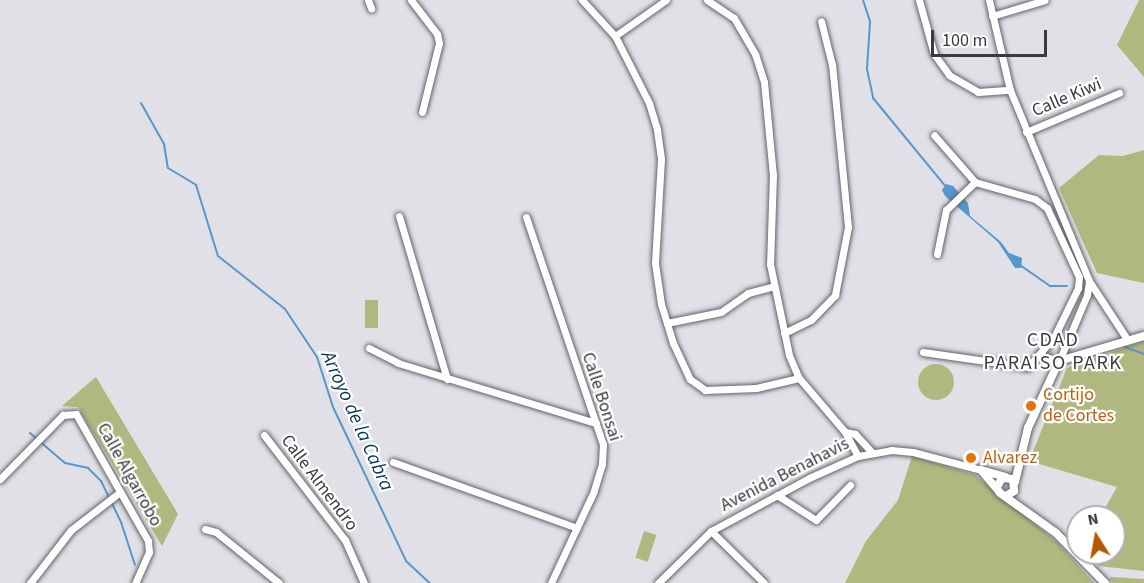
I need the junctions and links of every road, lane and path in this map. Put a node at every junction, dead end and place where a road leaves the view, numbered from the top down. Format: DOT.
graph roads {
  1 [pos="368,0"];
  2 [pos="411,0"];
  3 [pos="582,0"];
  4 [pos="666,0"];
  5 [pos="707,0"];
  6 [pos="919,0"];
  7 [pos="989,0"];
  8 [pos="1045,0"];
  9 [pos="371,8"];
  10 [pos="992,16"];
  11 [pos="821,21"];
  12 [pos="615,36"];
  13 [pos="1010,90"];
  14 [pos="1119,93"];
  15 [pos="422,112"];
  16 [pos="1026,132"];
  17 [pos="934,135"];
  18 [pos="975,182"];
  19 [pos="399,216"];
  20 [pos="526,217"];
  21 [pos="937,254"];
  22 [pos="1089,280"];
  23 [pos="774,286"];
  24 [pos="667,323"];
  25 [pos="784,333"];
  26 [pos="1144,336"];
  27 [pos="1127,339"];
  28 [pos="369,348"];
  29 [pos="923,352"];
  30 [pos="1043,356"];
  31 [pos="1059,360"];
  32 [pos="799,378"];
  33 [pos="447,379"];
  34 [pos="596,423"];
  35 [pos="845,432"];
  36 [pos="264,435"];
  37 [pos="872,452"];
  38 [pos="858,456"];
  39 [pos="1018,460"];
  40 [pos="393,462"];
  41 [pos="981,470"];
  42 [pos="1005,477"];
  43 [pos="0,479"];
  44 [pos="850,484"];
  45 [pos="1015,485"];
  46 [pos="997,487"];
  47 [pos="118,493"];
  48 [pos="777,495"];
  49 [pos="1006,496"];
  50 [pos="1024,508"];
  51 [pos="577,528"];
  52 [pos="205,529"];
  53 [pos="711,531"];
  54 [pos="30,583"];
  55 [pos="135,583"];
  56 [pos="279,583"];
  57 [pos="364,583"];
  58 [pos="551,583"];
  59 [pos="658,583"];
  60 [pos="764,583"];
  61 [pos="1105,583"];
  1 -- 9 [label="street"];
  2 -- 15 [label="street"];
  3 -- 12 [label="street"];
  4 -- 12 [label="street"];
  5 -- 23 [label="street"];
  6 -- 13 [label="street"];
  7 -- 10 [label="street"];
  8 -- 10 [label="street"];
  10 -- 13 [label="street"];
  11 -- 25 [label="street"];
  12 -- 24 [label="street"];
  13 -- 16 [label="street"];
  14 -- 16 [label="street, Calle Kiwi"];
  16 -- 22 [label="street"];
  17 -- 18 [label="street"];
  18 -- 21 [label="street"];
  18 -- 30 [label="street"];
  19 -- 33 [label="street"];
  20 -- 34 [label="street, Calle Bonsai"];
  22 -- 27 [label="street"];
  22 -- 31 [label="street"];
  23 -- 24 [label="street"];
  23 -- 25 [label="street"];
  24 -- 32 [label="street"];
  25 -- 32 [label="street"];
  26 -- 27 [label="street"];
  27 -- 31 [label="street"];
  28 -- 33 [label="street"];
  29 -- 30 [label="street"];
  30 -- 31 [label="street"];
  31 -- 39 [label="street"];
  32 -- 35 [label="street"];
  33 -- 34 [label="street"];
  34 -- 51 [label="street, Calle Bonsai"];
  35 -- 37 [label="street"];
  35 -- 38 [label="street"];
  36 -- 57 [label="street, Calle Almendro"];
  37 -- 38 [label="street, Avenida Benahavis"];
  37 -- 41 [label="street, Avenida Benahavis"];
  38 -- 48 [label="street, Avenida Benahavis"];
  39 -- 42 [label="street"];
  39 -- 45 [label="street"];
  40 -- 51 [label="street"];
  41 -- 42 [label="street, Avenida Benahavis"];
  41 -- 46 [label="street"];
  42 -- 45 [label="street, Avenida Benahavis"];
  42 -- 46 [label="street"];
  43 -- 47 [label="street, Calle Algarrobo"];
  44 -- 48 [label="street"];
  45 -- 49 [label="street"];
  45 -- 50 [label="street"];
  46 -- 49 [label="street"];
  47 -- 54 [label="street"];
  47 -- 55 [label="street, Calle Algarrobo"];
  48 -- 53 [label="street, Avenida Benahavis"];
  49 -- 50 [label="street"];
  50 -- 61 [label="street"];
  51 -- 58 [label="street, Calle Bonsai"];
  52 -- 56 [label="street"];
  53 -- 59 [label="street, Avenida Benahavis"];
  53 -- 60 [label="street"];
}
